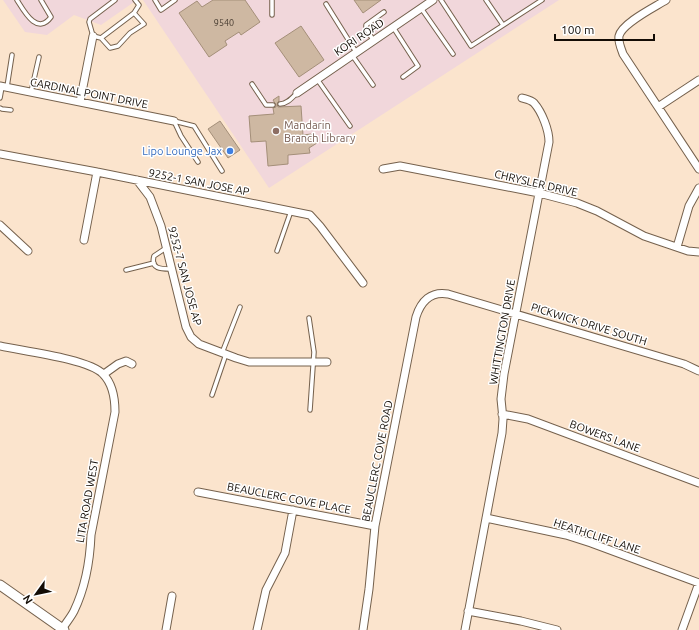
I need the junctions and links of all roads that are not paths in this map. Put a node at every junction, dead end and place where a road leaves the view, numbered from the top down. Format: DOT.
graph roads {
  1 [pos="17,0"];
  2 [pos="41,0"];
  3 [pos="116,0"];
  4 [pos="135,0"];
  5 [pos="154,0"];
  6 [pos="175,0"];
  7 [pos="272,0"];
  8 [pos="433,0"];
  9 [pos="441,0"];
  10 [pos="486,0"];
  11 [pos="542,0"];
  12 [pos="666,0"];
  13 [pos="326,4"];
  14 [pos="421,8"];
  15 [pos="384,12"];
  16 [pos="134,13"];
  17 [pos="272,15"];
  18 [pos="503,25"];
  19 [pos="393,27"];
  20 [pos="93,36"];
  21 [pos="101,38"];
  22 [pos="374,40"];
  23 [pos="354,54"];
  24 [pos="453,54"];
  25 [pos="12,55"];
  26 [pos="39,57"];
  27 [pos="403,76"];
  28 [pos="317,79"];
  29 [pos="699,80"];
  30 [pos="252,84"];
  31 [pos="373,85"];
  32 [pos="3,86"];
  33 [pos="31,92"];
  34 [pos="297,93"];
  35 [pos="0,98"];
  36 [pos="522,98"];
  37 [pos="80,102"];
  38 [pos="280,104"];
  39 [pos="273,105"];
  40 [pos="658,107"];
  41 [pos="0,108"];
  42 [pos="11,110"];
  43 [pos="174,121"];
  44 [pos="350,126"];
  45 [pos="0,154"];
  46 [pos="198,162"];
  47 [pos="383,169"];
  48 [pos="699,169"];
  49 [pos="222,171"];
  50 [pos="97,172"];
  51 [pos="137,180"];
  52 [pos="699,188"];
  53 [pos="539,193"];
  54 [pos="291,211"];
  55 [pos="0,225"];
  56 [pos="84,240"];
  57 [pos="677,247"];
  58 [pos="166,248"];
  59 [pos="28,251"];
  60 [pos="277,251"];
  61 [pos="699,252"];
  62 [pos="154,263"];
  63 [pos="172,269"];
  64 [pos="126,270"];
  65 [pos="363,283"];
  66 [pos="426,299"];
  67 [pos="240,307"];
  68 [pos="516,313"];
  69 [pos="309,318"];
  70 [pos="0,346"];
  71 [pos="224,354"];
  72 [pos="314,362"];
  73 [pos="327,362"];
  74 [pos="132,364"];
  75 [pos="699,371"];
  76 [pos="104,374"];
  77 [pos="212,396"];
  78 [pos="310,410"];
  79 [pos="502,414"];
  80 [pos="699,483"];
  81 [pos="198,492"];
  82 [pos="293,510"];
  83 [pos="486,518"];
  84 [pos="375,526"];
  85 [pos="699,583"];
  86 [pos="0,588"];
  87 [pos="172,596"];
  88 [pos="468,611"];
  89 [pos="63,629"];
  90 [pos="166,630"];
  91 [pos="257,630"];
  92 [pos="363,630"];
  93 [pos="464,630"];
  94 [pos="557,630"];
  95 [pos="682,630"];
  1 -- 2 [label="lane"];
  3 -- 20 [label="lane"];
  4 -- 16 [label="lane"];
  5 -- 6 [label="lane"];
  7 -- 17 [label="lane"];
  8 -- 14 [label="street, KORI ROAD"];
  9 -- 18 [label="lane"];
  10 -- 18 [label="lane"];
  11 -- 18 [label="lane"];
  12 -- 40 [label="street"];
  13 -- 23 [label="lane"];
  14 -- 19 [label="street, KORI ROAD"];
  14 -- 24 [label="lane"];
  15 -- 22 [label="lane"];
  16 -- 21 [label="lane"];
  16 -- 21 [label="lane"];
  19 -- 22 [label="street, KORI ROAD"];
  19 -- 27 [label="lane"];
  20 -- 21 [label="lane"];
  20 -- 37 [label="street"];
  22 -- 23 [label="street, KORI ROAD"];
  23 -- 28 [label="street, KORI ROAD"];
  23 -- 31 [label="lane"];
  25 -- 32 [label="lane"];
  26 -- 33 [label="lane"];
  28 -- 34 [label="street, KORI ROAD"];
  28 -- 44 [label="lane"];
  29 -- 40 [label="street"];
  30 -- 39 [label="lane"];
  32 -- 33 [label="street, CARDINAL POINT DRIVE"];
  32 -- 35 [label="lane"];
  33 -- 37 [label="street, CARDINAL POINT DRIVE"];
  34 -- 38 [label="lane"];
  36 -- 53 [label="street, WHITTINGTON DRIVE"];
  37 -- 43 [label="street, CARDINAL POINT DRIVE"];
  40 -- 48 [label="street"];
  41 -- 42 [label="lane"];
  43 -- 46 [label="lane"];
  43 -- 49 [label="lane"];
  45 -- 50 [label="street, 9252-1 SAN JOSE AP"];
  47 -- 53 [label="street, CHRYSLER DRIVE"];
  50 -- 51 [label="street, 9252-1 SAN JOSE AP"];
  50 -- 56 [label="street"];
  51 -- 54 [label="street, 9252-1 SAN JOSE AP"];
  51 -- 58 [label="street, 9252-7 SAN JOSE AP"];
  52 -- 57 [label="street"];
  53 -- 57 [label="street, CHRYSLER DRIVE"];
  53 -- 68 [label="street, WHITTINGTON DRIVE"];
  54 -- 60 [label="lane"];
  54 -- 65 [label="street, 9252-1 SAN JOSE AP"];
  55 -- 59 [label="street"];
  57 -- 61 [label="street, CHRYSLER DRIVE"];
  58 -- 62 [label="lane"];
  58 -- 63 [label="street, 9252-7 SAN JOSE AP"];
  62 -- 63 [label="lane"];
  62 -- 64 [label="lane"];
  63 -- 71 [label="street, 9252-7 SAN JOSE AP"];
  66 -- 68 [label="street, PICKWICK DRIVE SOUTH"];
  66 -- 84 [label="street, BEAUCLERC COVE ROAD"];
  67 -- 71 [label="lane"];
  68 -- 75 [label="street, PICKWICK DRIVE SOUTH"];
  68 -- 79 [label="street, WHITTINGTON DRIVE"];
  69 -- 72 [label="lane"];
  70 -- 76 [label="street"];
  71 -- 72 [label="street, 9252-7 SAN JOSE AP"];
  71 -- 77 [label="lane"];
  72 -- 73 [label="street, 9252-7 SAN JOSE AP"];
  72 -- 78 [label="lane"];
  74 -- 76 [label="street"];
  76 -- 89 [label="street, LITA ROAD WEST"];
  79 -- 80 [label="street, BOWERS LANE"];
  79 -- 83 [label="street, WHITTINGTON DRIVE"];
  81 -- 82 [label="street, BEAUCLERC COVE PLACE"];
  82 -- 84 [label="street, BEAUCLERC COVE PLACE"];
  82 -- 91 [label="street"];
  83 -- 85 [label="street, HEATHCLIFF LANE"];
  83 -- 88 [label="street, WHITTINGTON DRIVE"];
  84 -- 92 [label="street, BEAUCLERC COVE ROAD"];
  85 -- 95 [label="street"];
  86 -- 89 [label="street"];
  87 -- 90 [label="street"];
  88 -- 93 [label="street, WHITTINGTON DRIVE"];
  88 -- 94 [label="street"];
}
